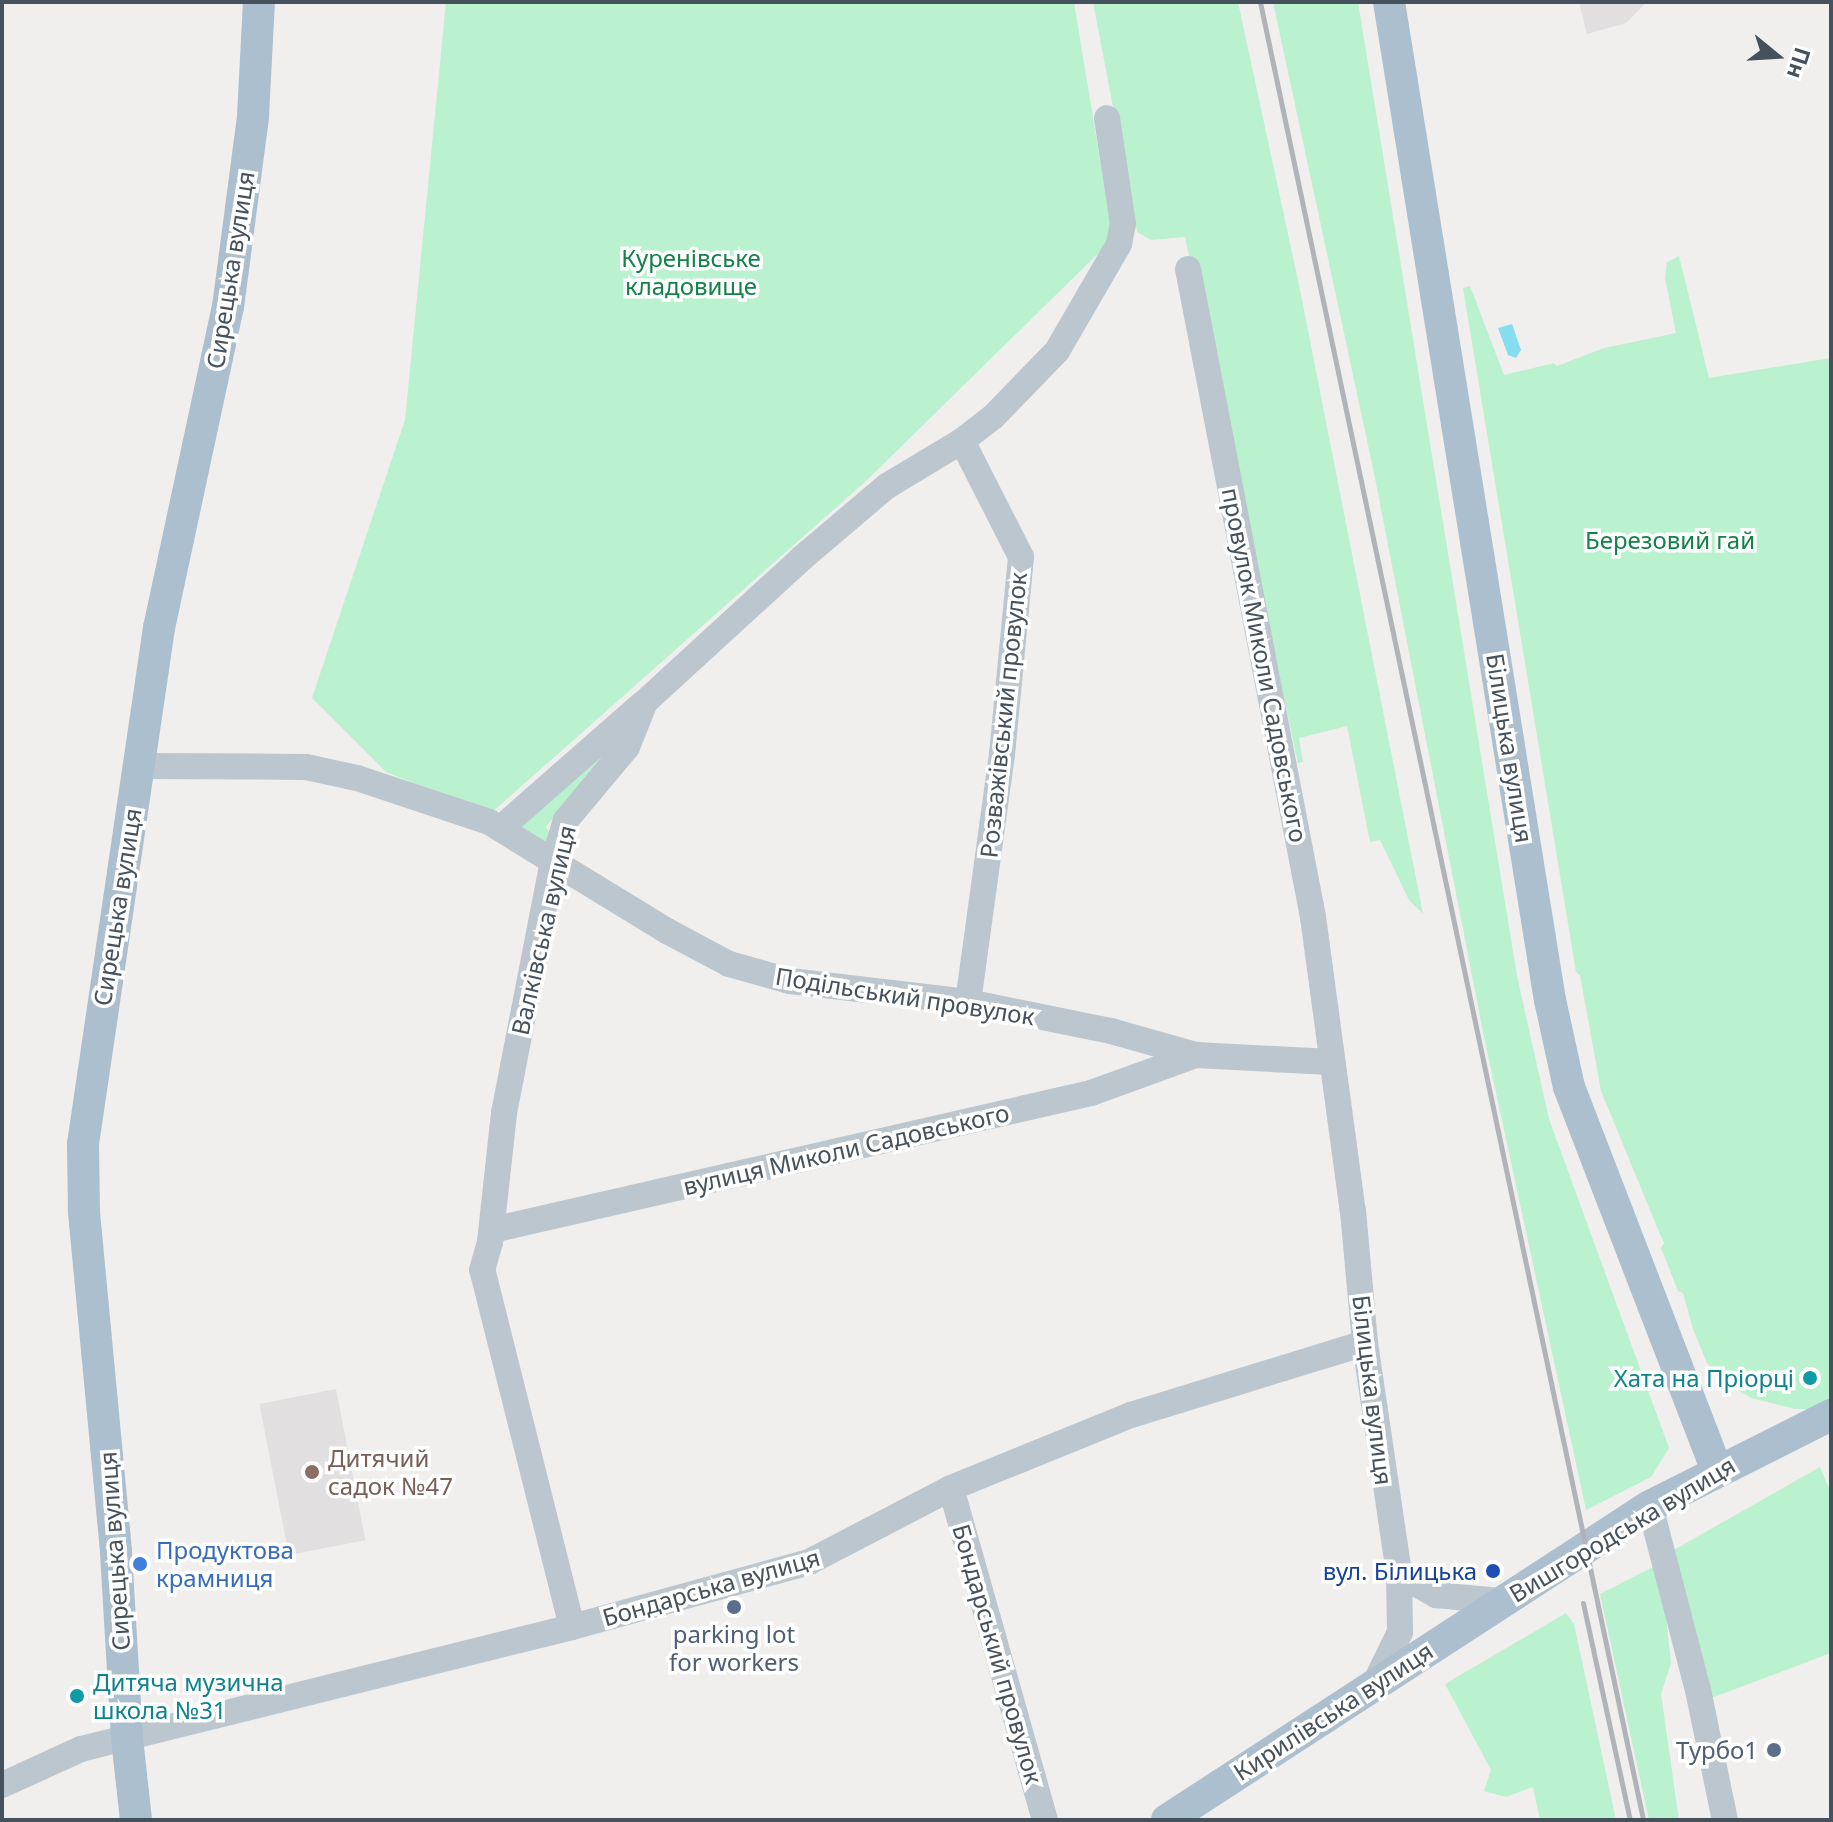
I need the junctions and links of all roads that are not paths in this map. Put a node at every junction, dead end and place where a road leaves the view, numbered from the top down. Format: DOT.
graph roads {
  1 [pos="259,2"];
  2 [pos="1389,2"];
  3 [pos="1107,118"];
  4 [pos="1188,269"];
  5 [pos="962,441"];
  6 [pos="645,702"];
  7 [pos="138,766"];
  8 [pos="501,828"];
  9 [pos="553,862"];
  10 [pos="968,1002"];
  11 [pos="1196,1055"];
  12 [pos="1331,1062"];
  13 [pos="492,1230"];
  14 [pos="1365,1343"];
  15 [pos="1830,1419"];
  16 [pos="1717,1470"];
  17 [pos="951,1488"];
  18 [pos="1650,1506"];
  19 [pos="1399,1574"];
  20 [pos="1500,1601"];
  21 [pos="572,1627"];
  22 [pos="1374,1685"];
  23 [pos="127,1738"];
  24 [pos="2,1785"];
  25 [pos="136,1820"];
  26 [pos="1045,1820"];
  27 [pos="1167,1820"];
  28 [pos="1725,1820"];
  1 -- 7 [label="main road, Сирецька вулиця"];
  2 -- 16 [label="main road, Білицька вулиця"];
  3 -- 5 [label="street, Валківська вулиця"];
  4 -- 12 [label="street, провулок Миколи Садовського"];
  5 -- 6 [label="street, Валківська вулиця"];
  5 -- 10 [label="street, Розважівський провулок"];
  6 -- 8 [label="street"];
  6 -- 9 [label="street, Валківська вулиця"];
  7 -- 8 [label="street, Подільський провулок"];
  7 -- 23 [label="main road, Сирецька вулиця"];
  8 -- 9 [label="street, Подільський провулок"];
  9 -- 10 [label="street, Подільський провулок"];
  9 -- 13 [label="street, Валківська вулиця"];
  10 -- 11 [label="street, Подільський провулок"];
  11 -- 12 [label="street, Подільський провулок"];
  11 -- 13 [label="street, вулиця Миколи Садовського"];
  12 -- 14 [label="street, Білицька вулиця"];
  13 -- 21 [label="street, Валківська вулиця"];
  14 -- 17 [label="street, Бондарська вулиця"];
  14 -- 19 [label="street, Білицька вулиця"];
  15 -- 16 [label="main road, Вишгородська вулиця"];
  16 -- 18 [label="main road, Вишгородська вулиця"];
  17 -- 21 [label="street, Бондарська вулиця"];
  17 -- 26 [label="street, Бондарський провулок"];
  18 -- 20 [label="main road, Вишгородська вулиця"];
  18 -- 28 [label="street"];
  19 -- 20 [label="street"];
  19 -- 22 [label="street, Білицька вулиця"];
  20 -- 22 [label="main road, Кирилівська вулиця"];
  21 -- 23 [label="street, Бондарська вулиця"];
  22 -- 27 [label="main road, Кирилівська вулиця"];
  23 -- 24 [label="street, Бондарська вулиця"];
  23 -- 25 [label="main road, Сирецька вулиця"];
}
